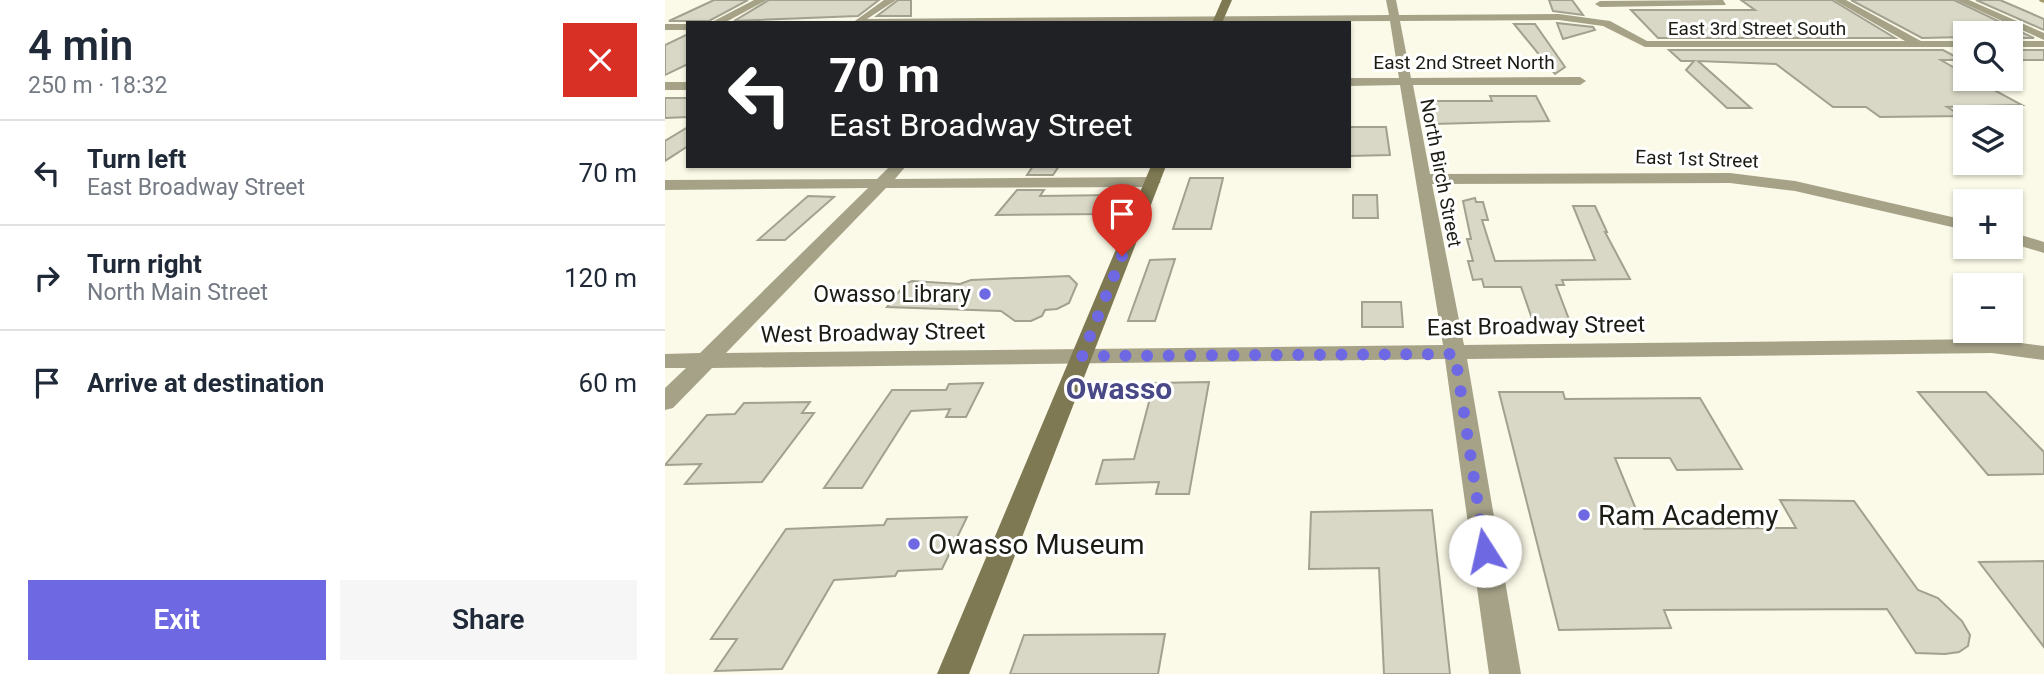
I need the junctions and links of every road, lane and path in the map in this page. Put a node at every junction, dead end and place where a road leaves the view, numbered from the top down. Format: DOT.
graph roads {
  1 [pos="762,0"];
  2 [pos="891,0"];
  3 [pos="1227,0"];
  4 [pos="1391,0"];
  5 [pos="1839,0"];
  6 [pos="1961,0"];
  7 [pos="1598,2"];
  8 [pos="1721,2"];
  9 [pos="1056,4"];
  10 [pos="1393,18"];
  11 [pos="1592,20"];
  12 [pos="719,21"];
  13 [pos="859,21"];
  14 [pos="1042,21"];
  15 [pos="1218,21"];
  16 [pos="665,27"];
  17 [pos="686,27"];
  18 [pos="2044,37"];
  19 [pos="1953,44"];
  20 [pos="2023,44"];
  21 [pos="2044,44"];
  22 [pos="1919,45"];
  23 [pos="1404,81"];
  24 [pos="1580,81"];
  25 [pos="1351,82"];
  26 [pos="665,86"];
  27 [pos="686,86"];
  28 [pos="896,168"];
  29 [pos="1156,174"];
  30 [pos="1423,179"];
  31 [pos="881,183"];
  32 [pos="665,185"];
  33 [pos="1953,222"];
  34 [pos="2023,241"];
  35 [pos="2044,248"];
  36 [pos="2044,353"];
  37 [pos="1455,354"];
  38 [pos="1082,356"];
  39 [pos="665,361"];
  40 [pos="706,361"];
  41 [pos="665,402"];
  42 [pos="953,674"];
  43 [pos="1506,674"];
  1 -- 12 [label="street"];
  2 -- 13 [label="street"];
  3 -- 15 [label="main road"];
  4 -- 10 [label="street, North Birch Street"];
  5 -- 22 [label="street"];
  6 -- 18 [label="street"];
  7 -- 8 [label="street"];
  7 -- 11 [label="street"];
  9 -- 14 [label="street"];
  10 -- 11 [label="street, East 3rd Street South"];
  10 -- 15 [label="street, East 3rd Street South"];
  10 -- 23 [label="street, North Birch Street"];
  11 -- 22 [label="street, East 3rd Street South"];
  14 -- 15 [label="street, East 3rd Street South"];
  16 -- 17 [label="street"];
  19 -- 22 [label="street, East 3rd Street South"];
  20 -- 21 [label="street"];
  23 -- 24 [label="street, East 2nd Street North"];
  23 -- 25 [label="street, East 2nd Street North"];
  23 -- 30 [label="street, North Birch Street"];
  26 -- 27 [label="street"];
  28 -- 31 [label="street"];
  29 -- 31 [label="street"];
  29 -- 38 [label="main road"];
  30 -- 33 [label="street, East 1st Street"];
  30 -- 37 [label="street, North Birch Street"];
  31 -- 32 [label="street"];
  31 -- 40 [label="street"];
  34 -- 35 [label="street"];
  36 -- 37 [label="street, East Broadway Street"];
  37 -- 38 [label="street, East Broadway Street"];
  37 -- 43 [label="street, North Birch Street"];
  38 -- 40 [label="street, West Broadway Street"];
  38 -- 42 [label="main road"];
  39 -- 40 [label="street, West Broadway Street"];
  40 -- 41 [label="street"];
}
